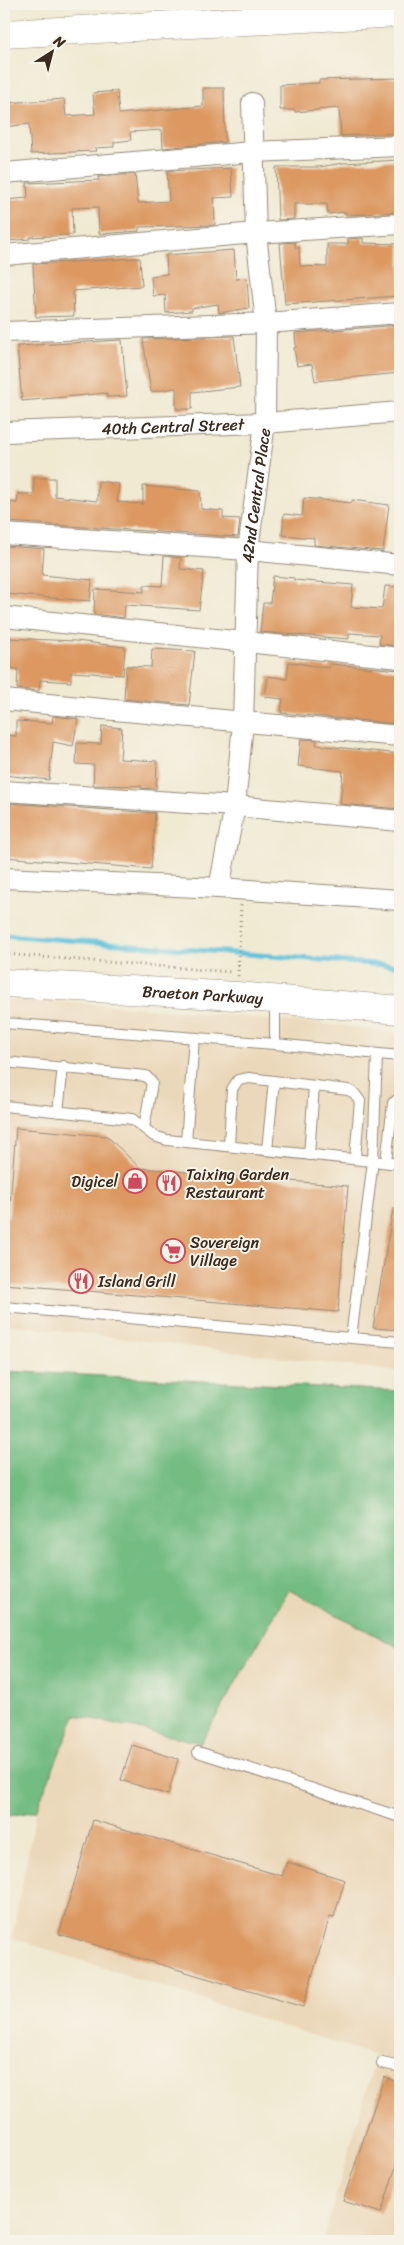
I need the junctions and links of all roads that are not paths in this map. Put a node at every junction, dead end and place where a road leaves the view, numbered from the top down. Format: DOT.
graph roads {
  1 [pos="400,13"];
  2 [pos="4,34"];
  3 [pos="252,103"];
  4 [pos="400,146"];
  5 [pos="252,152"];
  6 [pos="4,173"];
  7 [pos="400,224"];
  8 [pos="256,233"];
  9 [pos="4,256"];
  10 [pos="400,313"];
  11 [pos="266,323"];
  12 [pos="4,332"];
  13 [pos="400,412"];
  14 [pos="265,423"];
  15 [pos="4,432"];
  16 [pos="4,534"];
  17 [pos="248,550"];
  18 [pos="400,565"];
  19 [pos="4,617"];
  20 [pos="246,643"];
  21 [pos="400,658"];
  22 [pos="4,700"];
  23 [pos="243,723"];
  24 [pos="400,736"];
  25 [pos="4,791"];
  26 [pos="235,806"];
  27 [pos="400,821"];
  28 [pos="4,878"];
  29 [pos="219,888"];
  30 [pos="400,900"];
  31 [pos="4,983"];
  32 [pos="275,999"];
  33 [pos="400,1010"];
  34 [pos="4,1023"];
  35 [pos="194,1038"];
  36 [pos="275,1044"];
  37 [pos="377,1054"];
  38 [pos="400,1056"];
  39 [pos="4,1062"];
  40 [pos="63,1066"];
  41 [pos="274,1081"];
  42 [pos="314,1086"];
  43 [pos="400,1098"];
  44 [pos="4,1106"];
  45 [pos="58,1112"];
  46 [pos="144,1128"];
  47 [pos="186,1142"];
  48 [pos="228,1146"];
  49 [pos="267,1150"];
  50 [pos="309,1155"];
  51 [pos="355,1158"];
  52 [pos="373,1161"];
  53 [pos="386,1162"];
  54 [pos="400,1164"];
  55 [pos="4,1307"];
  56 [pos="351,1338"];
  57 [pos="400,1342"];
  58 [pos="198,1752"];
  59 [pos="400,1817"];
  60 [pos="382,2063"];
  61 [pos="400,2067"];
  1 -- 2 [label="main road"];
  3 -- 5 [label="street, 42nd Central Place"];
  4 -- 5 [label="street"];
  5 -- 6 [label="street"];
  5 -- 8 [label="street, 42nd Central Place"];
  7 -- 8 [label="street"];
  8 -- 9 [label="street"];
  8 -- 11 [label="street, 42nd Central Place"];
  10 -- 11 [label="street"];
  11 -- 12 [label="street"];
  11 -- 14 [label="street, 42nd Central Place"];
  13 -- 14 [label="street, 40th Central Street"];
  14 -- 15 [label="street, 40th Central Street"];
  14 -- 17 [label="street, 42nd Central Place"];
  16 -- 17 [label="street"];
  17 -- 18 [label="street"];
  17 -- 20 [label="street, 42nd Central Place"];
  19 -- 20 [label="street"];
  20 -- 21 [label="street"];
  20 -- 23 [label="street, 42nd Central Place"];
  22 -- 23 [label="street"];
  23 -- 24 [label="street"];
  23 -- 26 [label="street, 42nd Central Place"];
  25 -- 26 [label="street"];
  26 -- 27 [label="street"];
  26 -- 29 [label="street, 42nd Central Place"];
  28 -- 29 [label="street"];
  29 -- 30 [label="street"];
  31 -- 32 [label="main road, Braeton Parkway"];
  32 -- 33 [label="main road, Braeton Parkway"];
  32 -- 36 [label="lane"];
  34 -- 35 [label="lane"];
  35 -- 36 [label="lane"];
  35 -- 47 [label="lane"];
  36 -- 37 [label="lane"];
  37 -- 38 [label="lane"];
  37 -- 52 [label="lane"];
  39 -- 40 [label="lane"];
  40 -- 45 [label="lane"];
  40 -- 46 [label="lane"];
  41 -- 42 [label="lane"];
  41 -- 48 [label="lane"];
  41 -- 49 [label="lane"];
  42 -- 50 [label="lane"];
  42 -- 51 [label="lane"];
  43 -- 53 [label="lane"];
  44 -- 45 [label="lane"];
  45 -- 46 [label="lane"];
  46 -- 47 [label="lane"];
  47 -- 48 [label="lane"];
  48 -- 49 [label="lane"];
  49 -- 50 [label="lane"];
  50 -- 51 [label="lane"];
  51 -- 52 [label="lane"];
  52 -- 53 [label="lane"];
  52 -- 56 [label="lane"];
  53 -- 54 [label="lane"];
  55 -- 56 [label="lane"];
  56 -- 57 [label="lane"];
  58 -- 59 [label="lane"];
  60 -- 61 [label="lane"];
}
